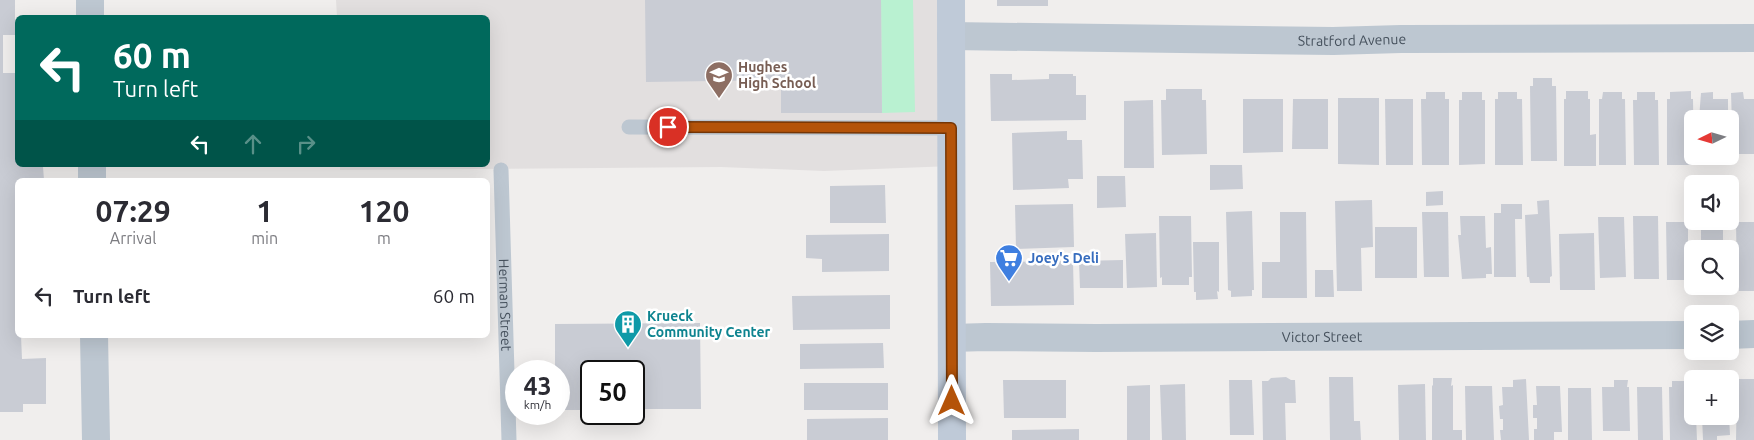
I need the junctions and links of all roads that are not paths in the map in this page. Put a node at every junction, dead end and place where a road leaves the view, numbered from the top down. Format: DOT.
graph roads {
  1 [pos="90,0"];
  2 [pos="951,0"];
  3 [pos="90,15"];
  4 [pos="952,36"];
  5 [pos="1754,38"];
  6 [pos="629,127"];
  7 [pos="951,128"];
  8 [pos="501,170"];
  9 [pos="1739,334"];
  10 [pos="1754,334"];
  11 [pos="1684,335"];
  12 [pos="94,338"];
  13 [pos="952,338"];
  14 [pos="96,440"];
  15 [pos="509,440"];
  16 [pos="952,440"];
  1 -- 3 [label="street"];
  2 -- 4 [label="main road"];
  4 -- 5 [label="street, Stratford Avenue"];
  4 -- 7 [label="main road"];
  6 -- 7 [label="lane"];
  7 -- 13 [label="main road"];
  8 -- 15 [label="lane, Herman Street"];
  9 -- 10 [label="street"];
  11 -- 13 [label="street, Victor Street"];
  12 -- 14 [label="street"];
  13 -- 16 [label="main road"];
}
